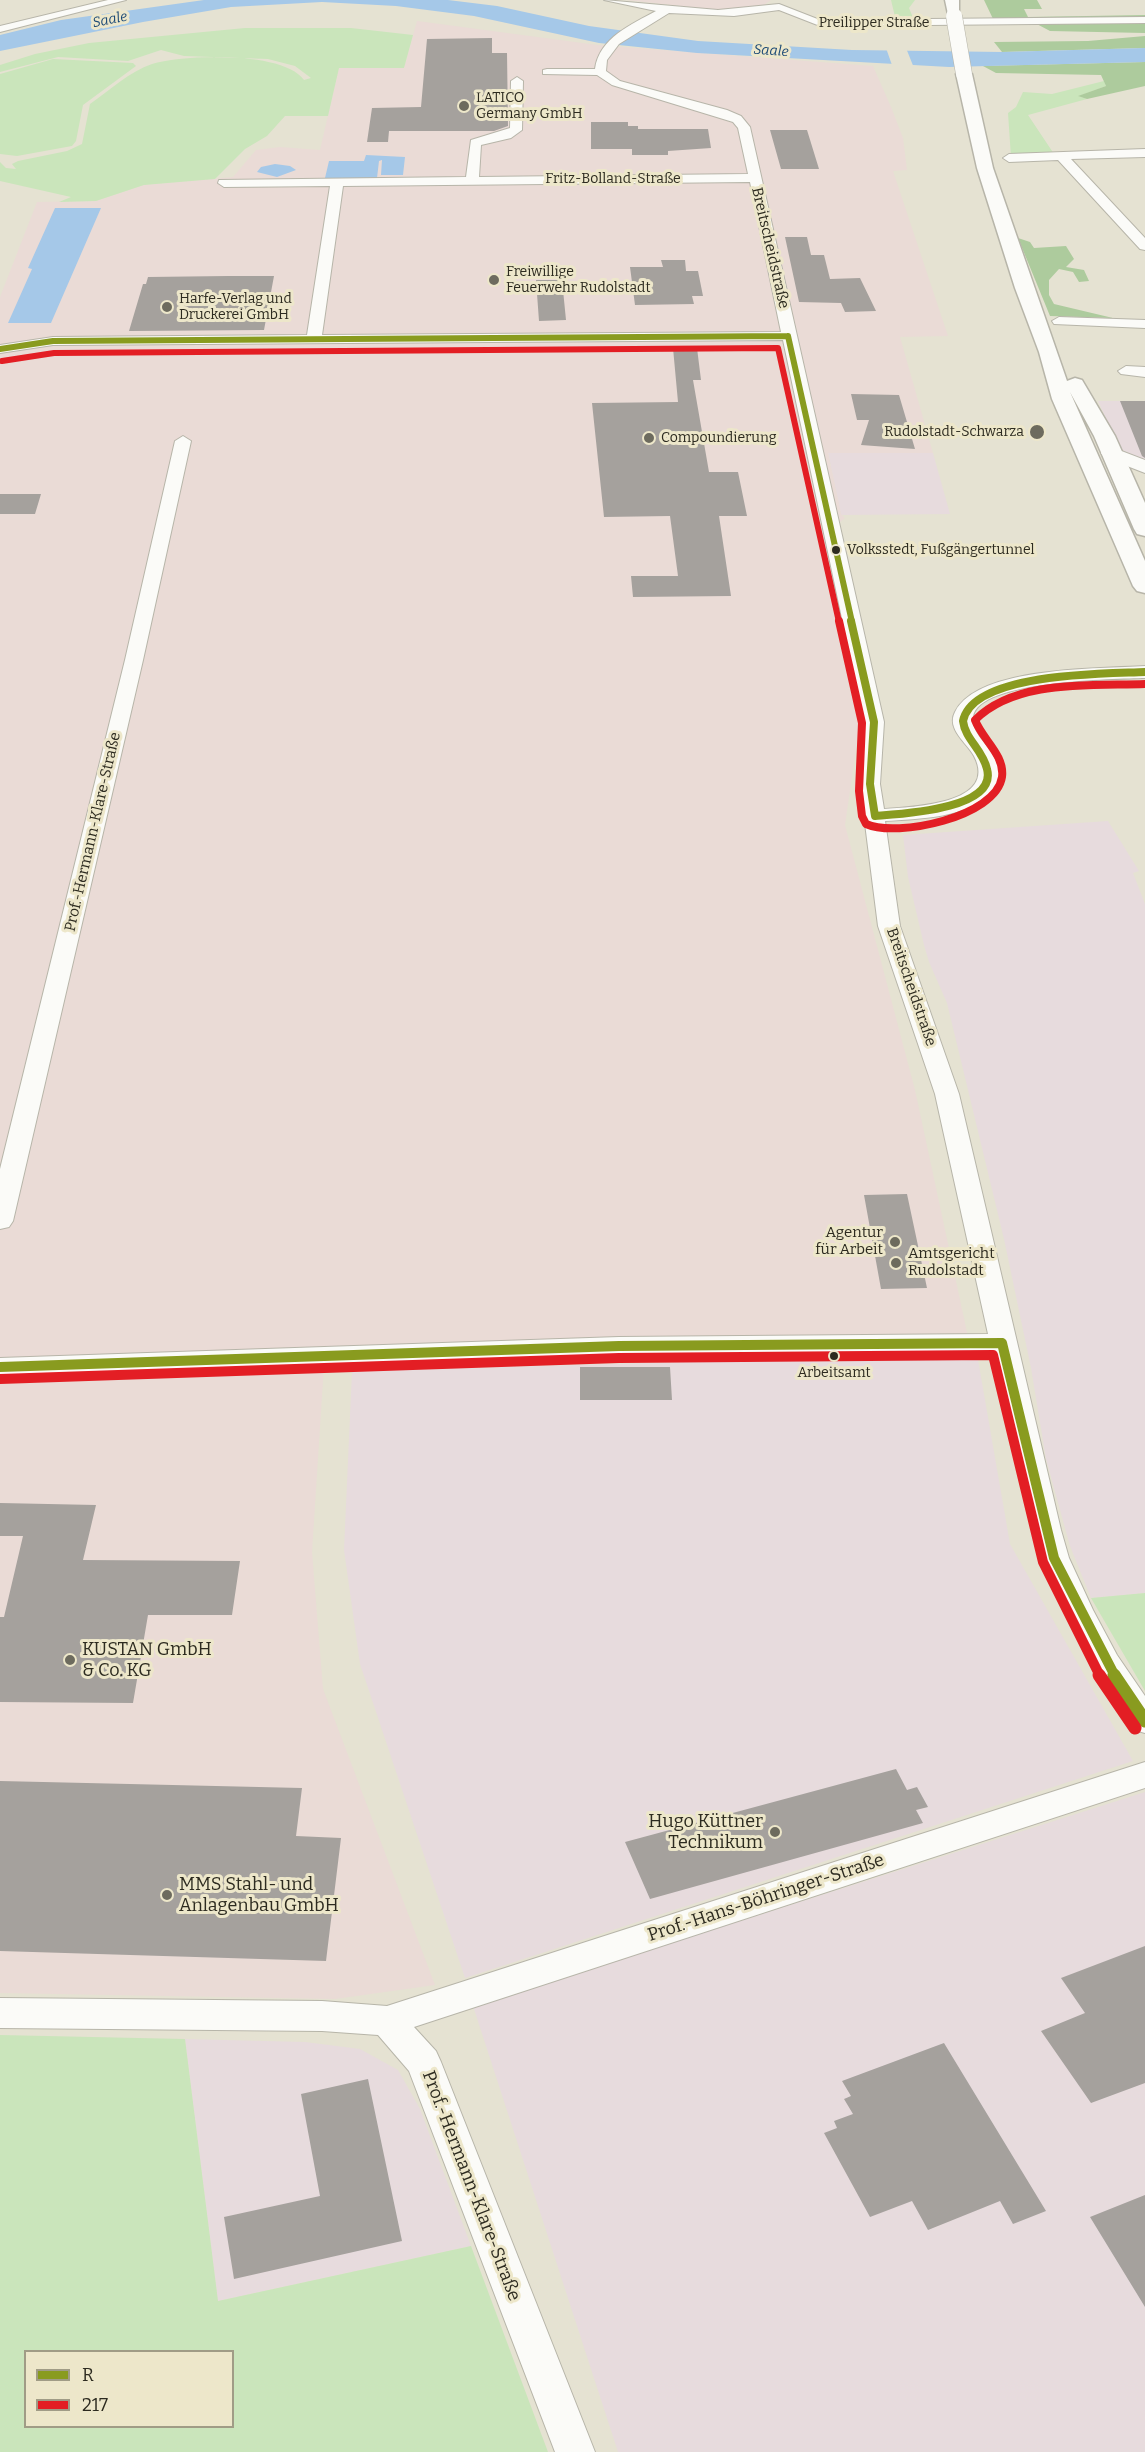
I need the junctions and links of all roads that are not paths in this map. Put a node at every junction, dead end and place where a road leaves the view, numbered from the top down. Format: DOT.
graph roads {
  1 [pos="121,0"];
  2 [pos="609,0"];
  3 [pos="952,0"];
  4 [pos="780,3"];
  5 [pos="664,11"];
  6 [pos="1145,20"];
  7 [pos="0,28"];
  8 [pos="547,72"];
  9 [pos="600,72"];
  10 [pos="517,81"];
  11 [pos="1145,153"];
  12 [pos="1061,156"];
  13 [pos="1009,158"];
  14 [pos="754,178"];
  15 [pos="472,179"];
  16 [pos="337,182"];
  17 [pos="224,183"];
  18 [pos="1145,229"];
  19 [pos="1131,230"];
  20 [pos="1145,246"];
  21 [pos="1059,321"];
  22 [pos="1145,324"];
  23 [pos="788,336"];
  24 [pos="314,339"];
  25 [pos="0,349"];
  26 [pos="1049,352"];
  27 [pos="1126,371"];
  28 [pos="1145,372"];
  29 [pos="183,441"];
  30 [pos="1111,453"];
  31 [pos="1145,466"];
  32 [pos="1145,472"];
  33 [pos="1094,475"];
  34 [pos="1121,475"];
  35 [pos="1145,478"];
  36 [pos="1139,495"];
  37 [pos="1145,529"];
  38 [pos="1145,586"];
  39 [pos="1145,672"];
  40 [pos="874,816"];
  41 [pos="0,1221"];
  42 [pos="1002,1343"];
  43 [pos="0,1367"];
  44 [pos="1145,1721"];
  45 [pos="1145,1775"];
  46 [pos="0,2013"];
  47 [pos="387,2022"];
  48 [pos="575,2452"];
  1 -- 7 [label="street"];
  2 -- 5 [label="street, Preilipper Straße"];
  3 -- 26 [label="main road, bridge"];
  4 -- 5 [label="street, Preilipper Straße"];
  4 -- 6 [label="street, Preilipper Straße"];
  5 -- 9 [label="street"];
  8 -- 9 [label="street"];
  9 -- 14 [label="street, Breitscheidstraße"];
  10 -- 15 [label="street"];
  11 -- 12 [label="street"];
  12 -- 13 [label="street"];
  12 -- 19 [label="street"];
  14 -- 15 [label="street, Fritz-Bolland-Straße"];
  14 -- 23 [label="street, Breitscheidstraße"];
  15 -- 16 [label="street, Fritz-Bolland-Straße"];
  16 -- 17 [label="street, Fritz-Bolland-Straße"];
  16 -- 24 [label="street"];
  18 -- 19 [label="street"];
  19 -- 20 [label="street"];
  21 -- 22 [label="street"];
  23 -- 24 [label="street"];
  23 -- 40 [label="street, Breitscheidstraße"];
  24 -- 25 [label="street"];
  26 -- 30 [label="main road"];
  26 -- 33 [label="main road"];
  27 -- 28 [label="street"];
  29 -- 41 [label="street, Prof.-Hermann-Klare-Straße"];
  30 -- 31 [label="street"];
  30 -- 34 [label="main road"];
  32 -- 34 [label="street"];
  33 -- 34 [label="main road"];
  33 -- 38 [label="main road"];
  34 -- 35 [label="street"];
  34 -- 36 [label="main road"];
  36 -- 37 [label="main road"];
  39 -- 40 [label="street"];
  40 -- 42 [label="street, Breitscheidstraße"];
  42 -- 43 [label="street"];
  42 -- 44 [label="street, Breitscheidstraße"];
  45 -- 47 [label="street, Prof.-Hans-Böhringer-Straße"];
  46 -- 47 [label="street"];
  47 -- 48 [label="street, Prof.-Hermann-Klare-Straße"];
}
